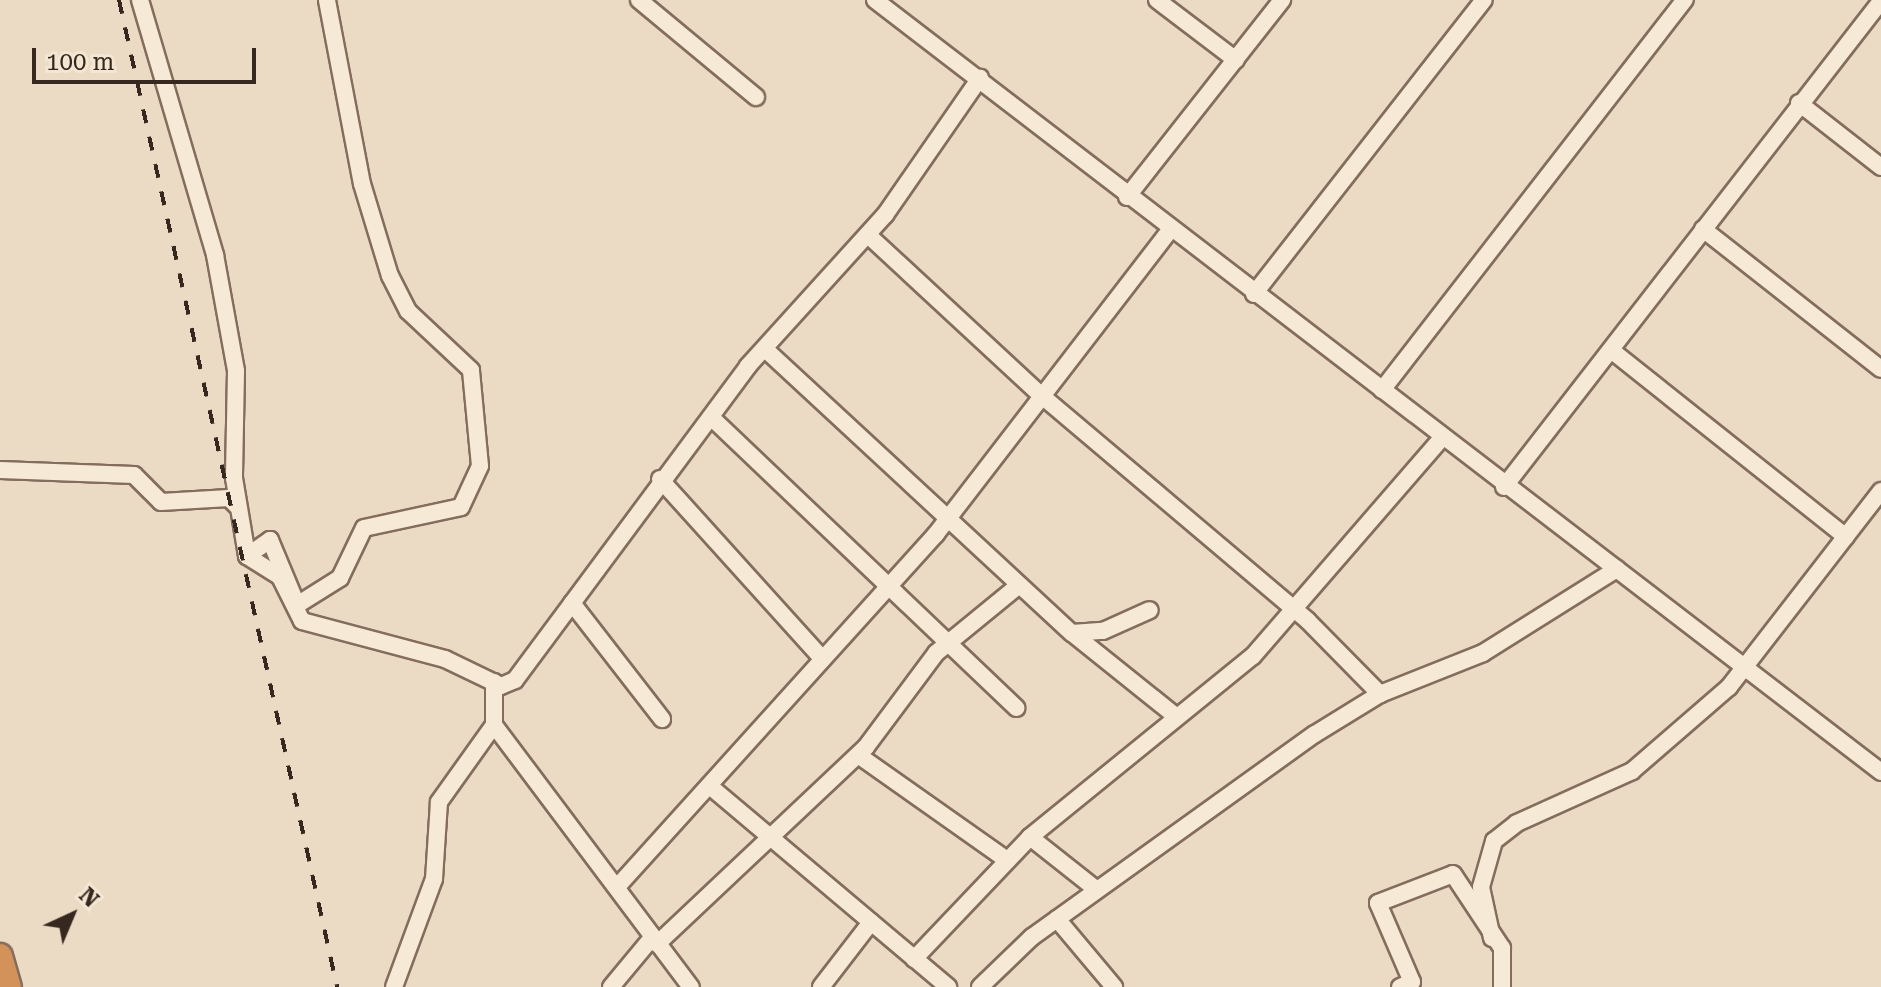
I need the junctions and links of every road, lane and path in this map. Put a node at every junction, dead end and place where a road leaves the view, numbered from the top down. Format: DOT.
graph roads {
  1 [pos="140,0"];
  2 [pos="327,0"];
  3 [pos="639,0"];
  4 [pos="875,0"];
  5 [pos="1157,0"];
  6 [pos="1282,0"];
  7 [pos="1484,0"];
  8 [pos="1685,0"];
  9 [pos="1881,1"];
  10 [pos="1236,60"];
  11 [pos="980,78"];
  12 [pos="756,97"];
  13 [pos="1799,103"];
  14 [pos="1881,167"];
  15 [pos="1127,197"];
  16 [pos="1703,229"];
  17 [pos="1170,230"];
  18 [pos="868,235"];
  19 [pos="1254,294"];
  20 [pos="765,349"];
  21 [pos="1611,350"];
  22 [pos="1881,369"];
  23 [pos="1382,390"];
  24 [pos="1042,396"];
  25 [pos="713,419"];
  26 [pos="1442,438"];
  27 [pos="0,470"];
  28 [pos="660,479"];
  29 [pos="1504,487"];
  30 [pos="1881,491"];
  31 [pos="237,506"];
  32 [pos="948,519"];
  33 [pos="1846,537"];
  34 [pos="247,556"];
  35 [pos="1617,569"];
  36 [pos="892,583"];
  37 [pos="1019,585"];
  38 [pos="572,603"];
  39 [pos="1290,609"];
  40 [pos="1150,610"];
  41 [pos="1072,633"];
  42 [pos="947,642"];
  43 [pos="821,657"];
  44 [pos="1746,667"];
  45 [pos="494,682"];
  46 [pos="1380,694"];
  47 [pos="1017,708"];
  48 [pos="1173,714"];
  49 [pos="662,719"];
  50 [pos="494,725"];
  51 [pos="858,755"];
  52 [pos="1880,768"];
  53 [pos="712,788"];
  54 [pos="1030,837"];
  55 [pos="771,843"];
  56 [pos="1007,860"];
  57 [pos="617,887"];
  58 [pos="1097,890"];
  59 [pos="1057,919"];
  60 [pos="871,922"];
  61 [pos="1492,938"];
  62 [pos="653,942"];
  63 [pos="0,956"];
  64 [pos="914,959"];
  65 [pos="9,987"];
  66 [pos="394,987"];
  67 [pos="611,987"];
  68 [pos="691,987"];
  69 [pos="821,987"];
  70 [pos="948,987"];
  71 [pos="980,987"];
  72 [pos="1114,987"];
  73 [pos="1400,987"];
  74 [pos="1502,987"];
  1 -- 31 [label="street"];
  2 -- 34 [label="street"];
  3 -- 12 [label="street"];
  4 -- 11 [label="street"];
  5 -- 10 [label="street"];
  6 -- 10 [label="street"];
  7 -- 19 [label="street"];
  8 -- 23 [label="street"];
  9 -- 13 [label="street"];
  10 -- 15 [label="street"];
  11 -- 15 [label="street"];
  11 -- 18 [label="street"];
  13 -- 14 [label="street"];
  13 -- 16 [label="street"];
  15 -- 17 [label="street"];
  16 -- 21 [label="street"];
  16 -- 22 [label="street"];
  17 -- 19 [label="street"];
  17 -- 24 [label="street"];
  18 -- 20 [label="street"];
  18 -- 24 [label="street"];
  19 -- 23 [label="street"];
  20 -- 25 [label="street"];
  20 -- 32 [label="street"];
  21 -- 29 [label="street"];
  21 -- 33 [label="street"];
  23 -- 26 [label="street"];
  24 -- 32 [label="street"];
  24 -- 39 [label="street"];
  25 -- 28 [label="street"];
  25 -- 36 [label="street"];
  26 -- 29 [label="street"];
  26 -- 39 [label="street"];
  27 -- 31 [label="street"];
  28 -- 38 [label="street"];
  28 -- 43 [label="street"];
  29 -- 35 [label="street"];
  30 -- 33 [label="street"];
  31 -- 34 [label="street"];
  32 -- 36 [label="street"];
  32 -- 37 [label="street"];
  33 -- 44 [label="street"];
  34 -- 45 [label="street"];
  35 -- 44 [label="street"];
  35 -- 46 [label="street"];
  36 -- 42 [label="street"];
  36 -- 43 [label="street"];
  37 -- 41 [label="street"];
  37 -- 42 [label="street"];
  38 -- 45 [label="street"];
  38 -- 49 [label="street"];
  39 -- 46 [label="street"];
  39 -- 48 [label="street"];
  40 -- 41 [label="street"];
  41 -- 48 [label="street"];
  42 -- 47 [label="street"];
  42 -- 51 [label="street"];
  43 -- 53 [label="street"];
  44 -- 52 [label="street"];
  44 -- 61 [label="street"];
  45 -- 50 [label="street"];
  46 -- 58 [label="street"];
  48 -- 54 [label="street"];
  50 -- 57 [label="street"];
  50 -- 66 [label="street"];
  51 -- 55 [label="street"];
  51 -- 56 [label="street"];
  53 -- 55 [label="street"];
  53 -- 57 [label="street"];
  54 -- 56 [label="street"];
  54 -- 58 [label="street"];
  55 -- 60 [label="street"];
  55 -- 62 [label="street"];
  56 -- 64 [label="street"];
  57 -- 62 [label="street"];
  58 -- 59 [label="street"];
  59 -- 71 [label="street"];
  59 -- 72 [label="street"];
  60 -- 64 [label="street"];
  60 -- 69 [label="street"];
  61 -- 73 [label="street"];
  61 -- 74 [label="street"];
  62 -- 67 [label="street"];
  62 -- 68 [label="street"];
  63 -- 65 [label="highway"];
  64 -- 70 [label="street"];
}
